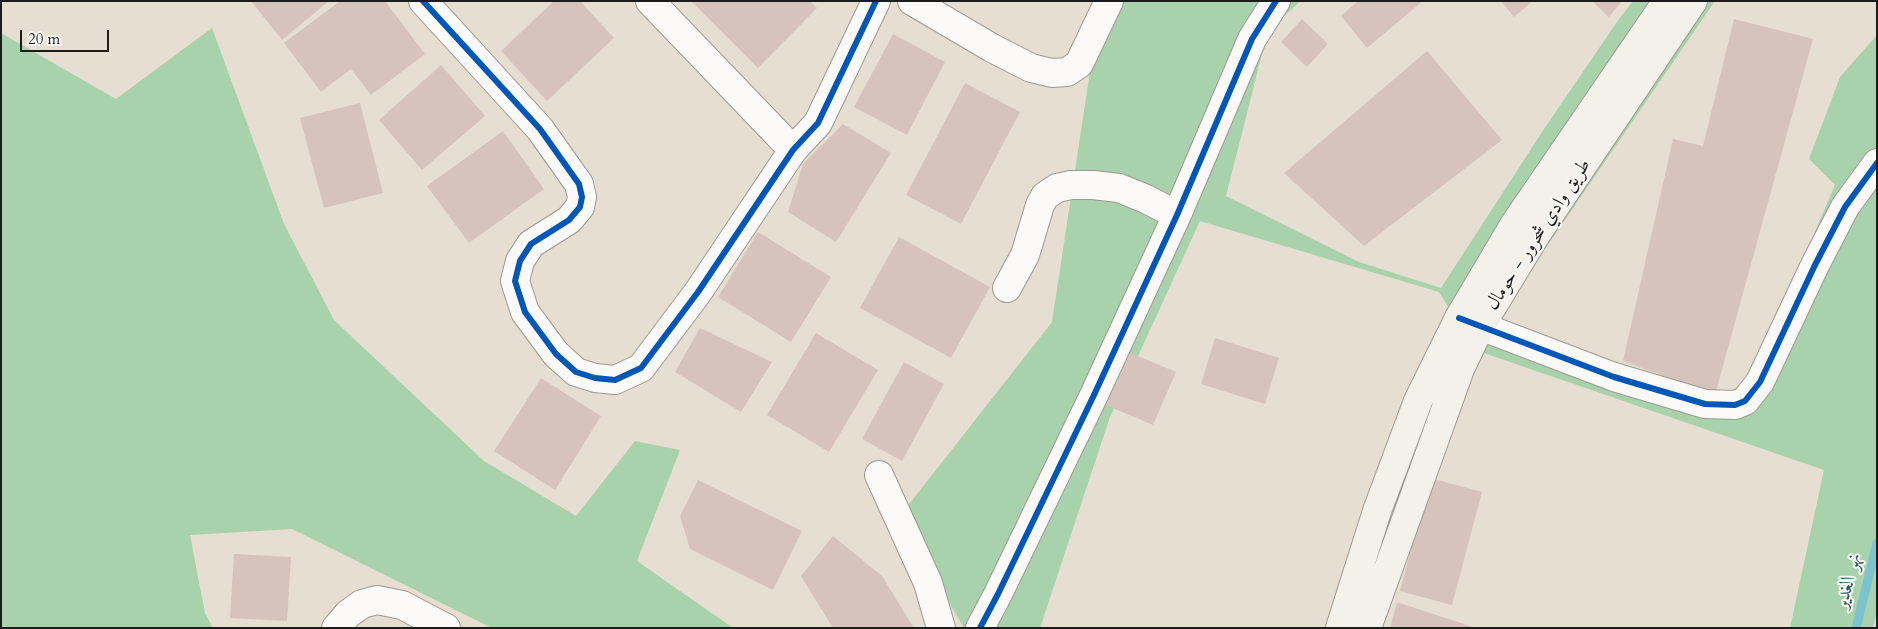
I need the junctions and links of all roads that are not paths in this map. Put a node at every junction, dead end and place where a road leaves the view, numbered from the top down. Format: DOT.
graph roads {
  1 [pos="423,1"];
  2 [pos="650,1"];
  3 [pos="876,1"];
  4 [pos="912,1"];
  5 [pos="1109,1"];
  6 [pos="1276,1"];
  7 [pos="1667,1"];
  8 [pos="1693,1"];
  9 [pos="793,150"];
  10 [pos="1877,163"];
  11 [pos="1177,215"];
  12 [pos="1007,288"];
  13 [pos="1470,322"];
  14 [pos="879,475"];
  15 [pos="1377,511"];
  16 [pos="1404,522"];
  17 [pos="336,628"];
  18 [pos="446,628"];
  19 [pos="941,628"];
  20 [pos="980,628"];
  21 [pos="1340,628"];
  22 [pos="1368,628"];
  1 -- 9 [label="street"];
  2 -- 9 [label="street"];
  3 -- 9 [label="street"];
  4 -- 5 [label="street"];
  6 -- 11 [label="street"];
  7 -- 13 [label="main road"];
  8 -- 13 [label="main road, طريق وادي شحرور - حومال"];
  10 -- 13 [label="street"];
  11 -- 12 [label="street"];
  11 -- 20 [label="street"];
  13 -- 15 [label="main road, طريق وادي شحرور - حومال"];
  13 -- 16 [label="main road, طريق وادي شحرور - حومال"];
  14 -- 19 [label="street"];
  15 -- 16 [label="main road"];
  15 -- 21 [label="main road, طريق وادي شحرور - حومال"];
  16 -- 22 [label="main road, طريق وادي شحرور - حومال"];
  17 -- 18 [label="street"];
}
